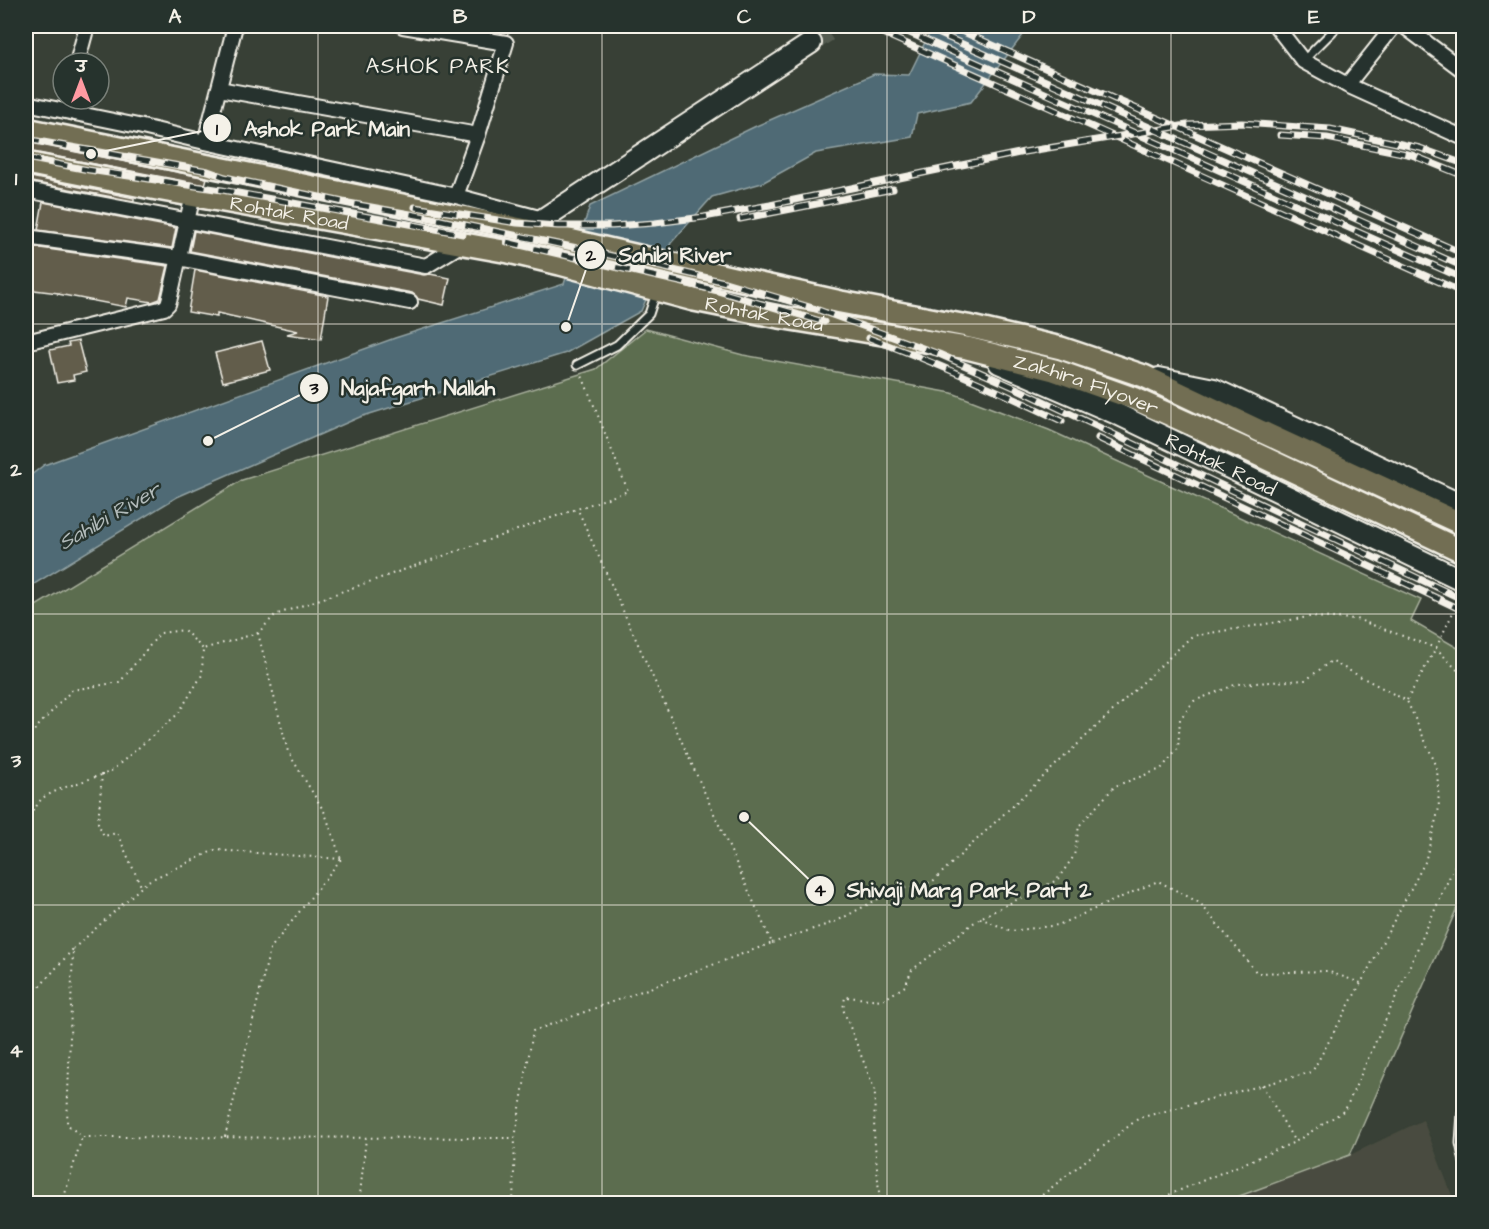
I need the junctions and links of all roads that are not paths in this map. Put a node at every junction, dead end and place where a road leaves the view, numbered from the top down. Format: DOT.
graph roads {
  1 [pos="87,26"];
  2 [pos="235,26"];
  3 [pos="403,26"];
  4 [pos="1276,26"];
  5 [pos="1338,26"];
  6 [pos="1394,26"];
  7 [pos="1404,26"];
  8 [pos="811,43"];
  9 [pos="80,51"];
  10 [pos="1303,61"];
  11 [pos="1464,71"];
  12 [pos="1347,85"];
  13 [pos="219,89"];
  14 [pos="26,103"];
  15 [pos="51,104"];
  16 [pos="89,111"];
  17 [pos="26,129"];
  18 [pos="478,135"];
  19 [pos="1464,138"];
  20 [pos="205,142"];
  21 [pos="26,163"];
  22 [pos="26,190"];
  23 [pos="193,195"];
  24 [pos="456,196"];
  25 [pos="188,220"];
  26 [pos="534,224"];
  27 [pos="26,237"];
  28 [pos="462,244"];
  29 [pos="179,258"];
  30 [pos="657,289"];
  31 [pos="410,302"];
  32 [pos="26,342"];
  33 [pos="967,348"];
  34 [pos="577,365"];
  35 [pos="1144,376"];
  36 [pos="1464,506"];
  37 [pos="1464,525"];
  38 [pos="1464,552"];
  39 [pos="1464,581"];
  40 [pos="1464,1108"];
  41 [pos="1462,1131"];
  42 [pos="1464,1162"];
  1 -- 9 [label="street"];
  2 -- 13 [label="street"];
  3 -- 18 [label="street"];
  4 -- 10 [label="street"];
  5 -- 10 [label="lane"];
  6 -- 12 [label="street"];
  7 -- 11 [label="street"];
  8 -- 26 [label="main road"];
  10 -- 12 [label="street"];
  12 -- 19 [label="street"];
  13 -- 18 [label="street"];
  13 -- 20 [label="street"];
  14 -- 15 [label="street"];
  16 -- 20 [label="street"];
  17 -- 26 [label="main road, Rohtak Road"];
  18 -- 24 [label="street"];
  20 -- 24 [label="street"];
  21 -- 23 [label="main road, Rohtak Road"];
  22 -- 25 [label="street"];
  23 -- 25 [label="street"];
  23 -- 28 [label="main road, Rohtak Road"];
  24 -- 26 [label="street"];
  25 -- 28 [label="street"];
  25 -- 29 [label="street"];
  26 -- 35 [label="main road, Rohtak Road"];
  27 -- 29 [label="street"];
  28 -- 30 [label="main road, Rohtak Road"];
  29 -- 31 [label="street"];
  29 -- 32 [label="street"];
  30 -- 33 [label="main road, Rohtak Road"];
  30 -- 34 [label="lane"];
  33 -- 38 [label="main road, Zakhira Flyover"];
  33 -- 39 [label="main road, Rohtak Road"];
  35 -- 36 [label="main road, Rohtak Road"];
  35 -- 37 [label="main road, Zakhira Flyover"];
  40 -- 41 [label="lane"];
  41 -- 42 [label="lane"];
}
